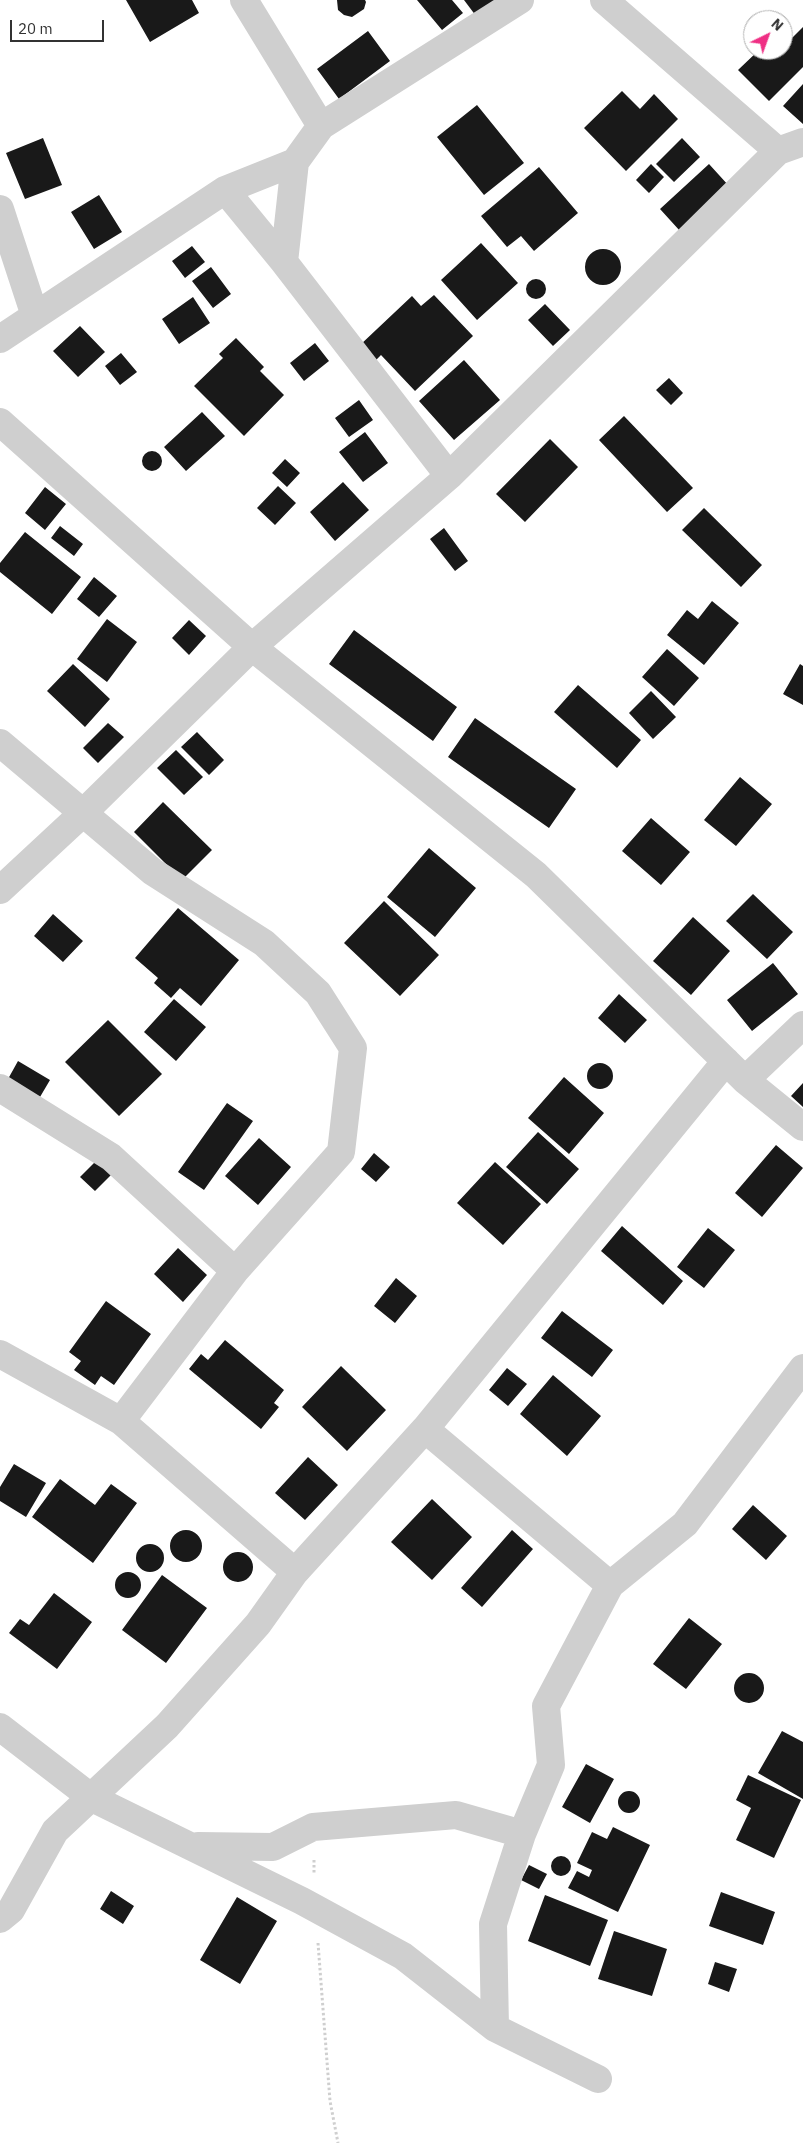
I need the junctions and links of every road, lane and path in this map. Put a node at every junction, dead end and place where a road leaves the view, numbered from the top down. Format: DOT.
graph roads {
  1 [pos="244,0"];
  2 [pos="520,0"];
  3 [pos="604,0"];
  4 [pos="321,126"];
  5 [pos="791,147"];
  6 [pos="296,162"];
  7 [pos="225,190"];
  8 [pos="0,209"];
  9 [pos="284,262"];
  10 [pos="35,316"];
  11 [pos="0,339"];
  12 [pos="0,422"];
  13 [pos="449,476"];
  14 [pos="252,647"];
  15 [pos="0,743"];
  16 [pos="83,812"];
  17 [pos="0,890"];
  18 [pos="803,1025"];
  19 [pos="735,1071"];
  20 [pos="0,1088"];
  21 [pos="803,1127"];
  22 [pos="235,1271"];
  23 [pos="0,1354"];
  24 [pos="803,1368"];
  25 [pos="122,1421"];
  26 [pos="425,1429"];
  27 [pos="295,1572"];
  28 [pos="610,1585"];
  29 [pos="0,1727"];
  30 [pos="92,1798"];
  31 [pos="313,1827"];
  32 [pos="522,1834"];
  33 [pos="191,1846"];
  34 [pos="315,1908"];
  35 [pos="0,1918"];
  36 [pos="495,2028"];
  37 [pos="598,2079"];
  38 [pos="338,2143"];
  1 -- 4 [label="street"];
  2 -- 4 [label="street"];
  3 -- 5 [label="street"];
  4 -- 6 [label="street"];
  5 -- 13 [label="street"];
  6 -- 7 [label="street"];
  6 -- 9 [label="street"];
  7 -- 9 [label="street"];
  7 -- 10 [label="street"];
  8 -- 10 [label="street"];
  9 -- 13 [label="street"];
  10 -- 11 [label="street"];
  12 -- 14 [label="street"];
  13 -- 14 [label="street"];
  14 -- 16 [label="street"];
  14 -- 19 [label="street"];
  15 -- 16 [label="street"];
  16 -- 17 [label="street"];
  16 -- 22 [label="street"];
  18 -- 19 [label="street"];
  19 -- 21 [label="street"];
  19 -- 26 [label="street"];
  20 -- 22 [label="street"];
  22 -- 25 [label="street"];
  23 -- 25 [label="street"];
  24 -- 28 [label="street"];
  25 -- 27 [label="street"];
  26 -- 27 [label="street"];
  26 -- 28 [label="street"];
  27 -- 30 [label="street"];
  28 -- 32 [label="street"];
  29 -- 30 [label="street"];
  30 -- 33 [label="street"];
  30 -- 35 [label="street"];
  31 -- 32 [label="street"];
  31 -- 33 [label="street"];
  31 -- 34 [label="path"];
  32 -- 36 [label="street"];
  33 -- 34 [label="street"];
  34 -- 36 [label="street"];
  34 -- 38 [label="path"];
  36 -- 37 [label="street"];
}
